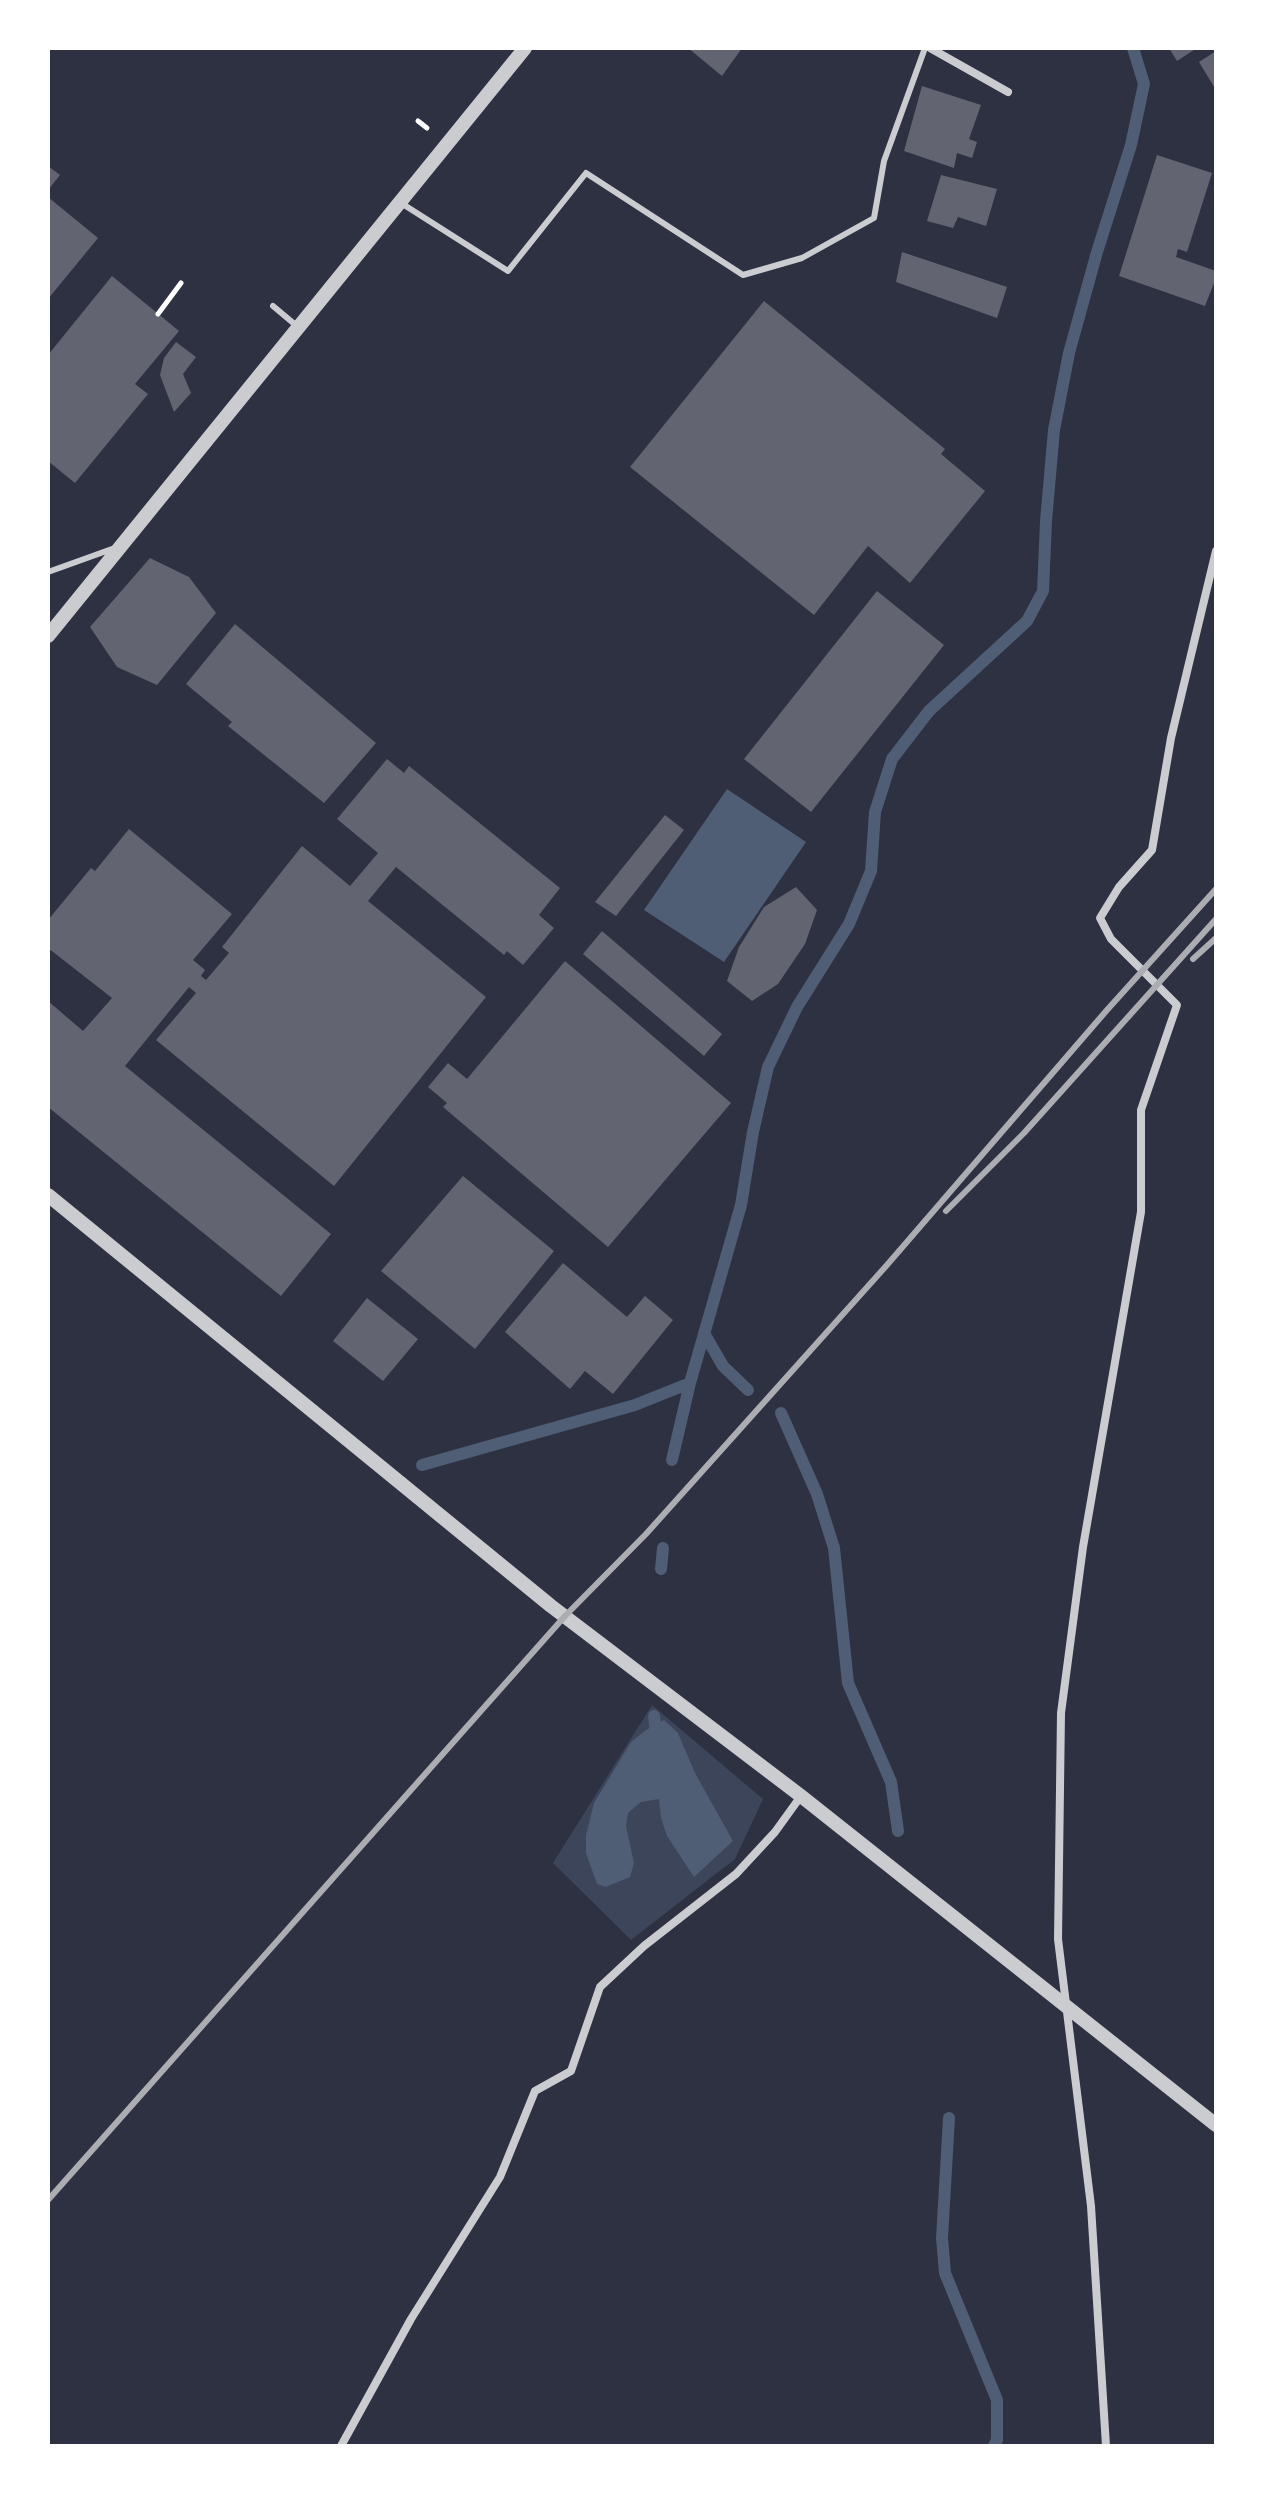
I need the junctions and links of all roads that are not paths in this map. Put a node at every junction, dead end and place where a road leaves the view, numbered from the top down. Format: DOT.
graph roads {
  1 [pos="525,48"];
  2 [pos="928,48"];
  3 [pos="1008,92"];
  4 [pos="400,202"];
  5 [pos="273,306"];
  6 [pos="298,327"];
  7 [pos="120,546"];
  8 [pos="1216,551"];
  9 [pos="48,572"];
  10 [pos="48,636"];
  11 [pos="48,1195"];
  12 [pos="801,1796"];
  13 [pos="1065,2004"];
  14 [pos="1216,2125"];
  15 [pos="341,2446"];
  16 [pos="1106,2446"];
  1 -- 4 [label="street"];
  2 -- 3 [label="street"];
  2 -- 4 [label="lane"];
  4 -- 6 [label="street"];
  5 -- 6 [label="lane"];
  6 -- 7 [label="street"];
  7 -- 9 [label="lane"];
  7 -- 10 [label="street"];
  8 -- 13 [label="street"];
  11 -- 12 [label="street"];
  12 -- 13 [label="street"];
  12 -- 15 [label="street"];
  13 -- 14 [label="street"];
  13 -- 16 [label="street"];
}
